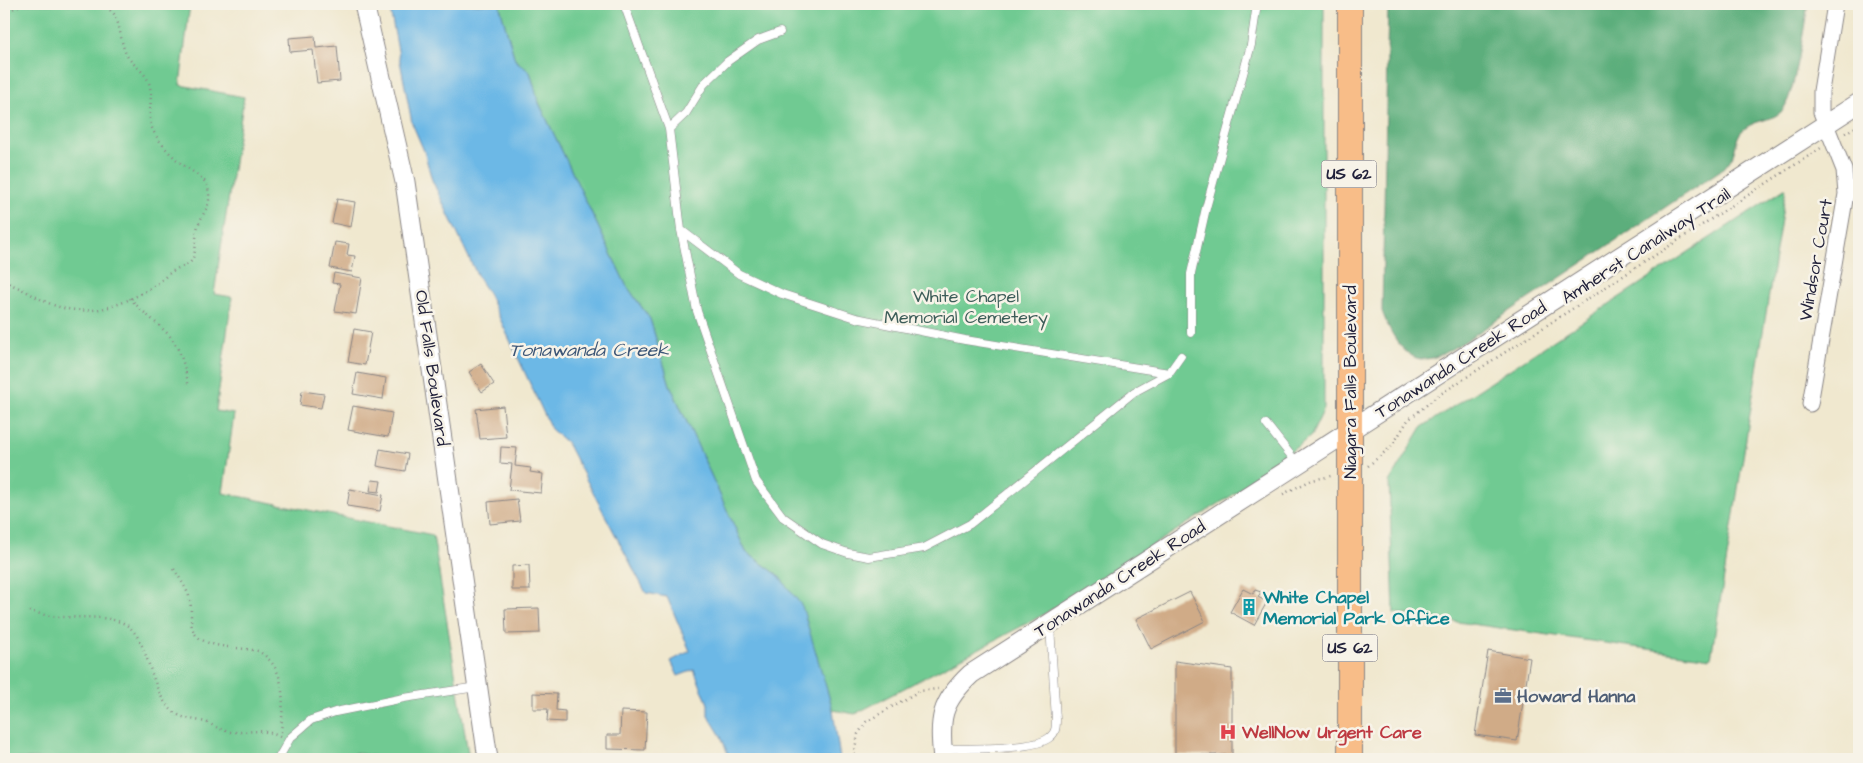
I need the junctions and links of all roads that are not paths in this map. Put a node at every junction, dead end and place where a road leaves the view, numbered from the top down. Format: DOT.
graph roads {
  1 [pos="364,4"];
  2 [pos="624,4"];
  3 [pos="1257,4"];
  4 [pos="1350,4"];
  5 [pos="1835,4"];
  6 [pos="780,32"];
  7 [pos="1858,113"];
  8 [pos="669,129"];
  9 [pos="1833,130"];
  10 [pos="681,230"];
  11 [pos="1191,333"];
  12 [pos="1182,356"];
  13 [pos="1169,373"];
  14 [pos="1810,404"];
  15 [pos="1266,424"];
  16 [pos="1350,431"];
  17 [pos="1298,464"];
  18 [pos="1050,624"];
  19 [pos="478,687"];
  20 [pos="942,748"];
  21 [pos="278,759"];
  22 [pos="488,759"];
  23 [pos="1350,759"];
  1 -- 19 [label="street, Old Falls Boulevard"];
  2 -- 8 [label="lane"];
  3 -- 11 [label="lane"];
  4 -- 16 [label="main road, Niagara Falls Boulevard / US 62"];
  5 -- 9 [label="street, Windsor Court"];
  6 -- 8 [label="lane"];
  7 -- 9 [label="street, Tonawanda Creek Road"];
  8 -- 10 [label="lane"];
  9 -- 14 [label="street, Windsor Court"];
  9 -- 16 [label="street, Tonawanda Creek Road"];
  10 -- 13 [label="lane"];
  10 -- 13 [label="lane"];
  12 -- 13 [label="lane"];
  15 -- 17 [label="lane"];
  16 -- 17 [label="street, Tonawanda Creek Road"];
  16 -- 23 [label="main road, Niagara Falls Boulevard / US 62"];
  17 -- 18 [label="street, Tonawanda Creek Road"];
  18 -- 20 [label="street, Tonawanda Creek Road"];
  18 -- 20 [label="lane"];
  19 -- 21 [label="lane"];
  19 -- 22 [label="street, Old Falls Boulevard"];
}
